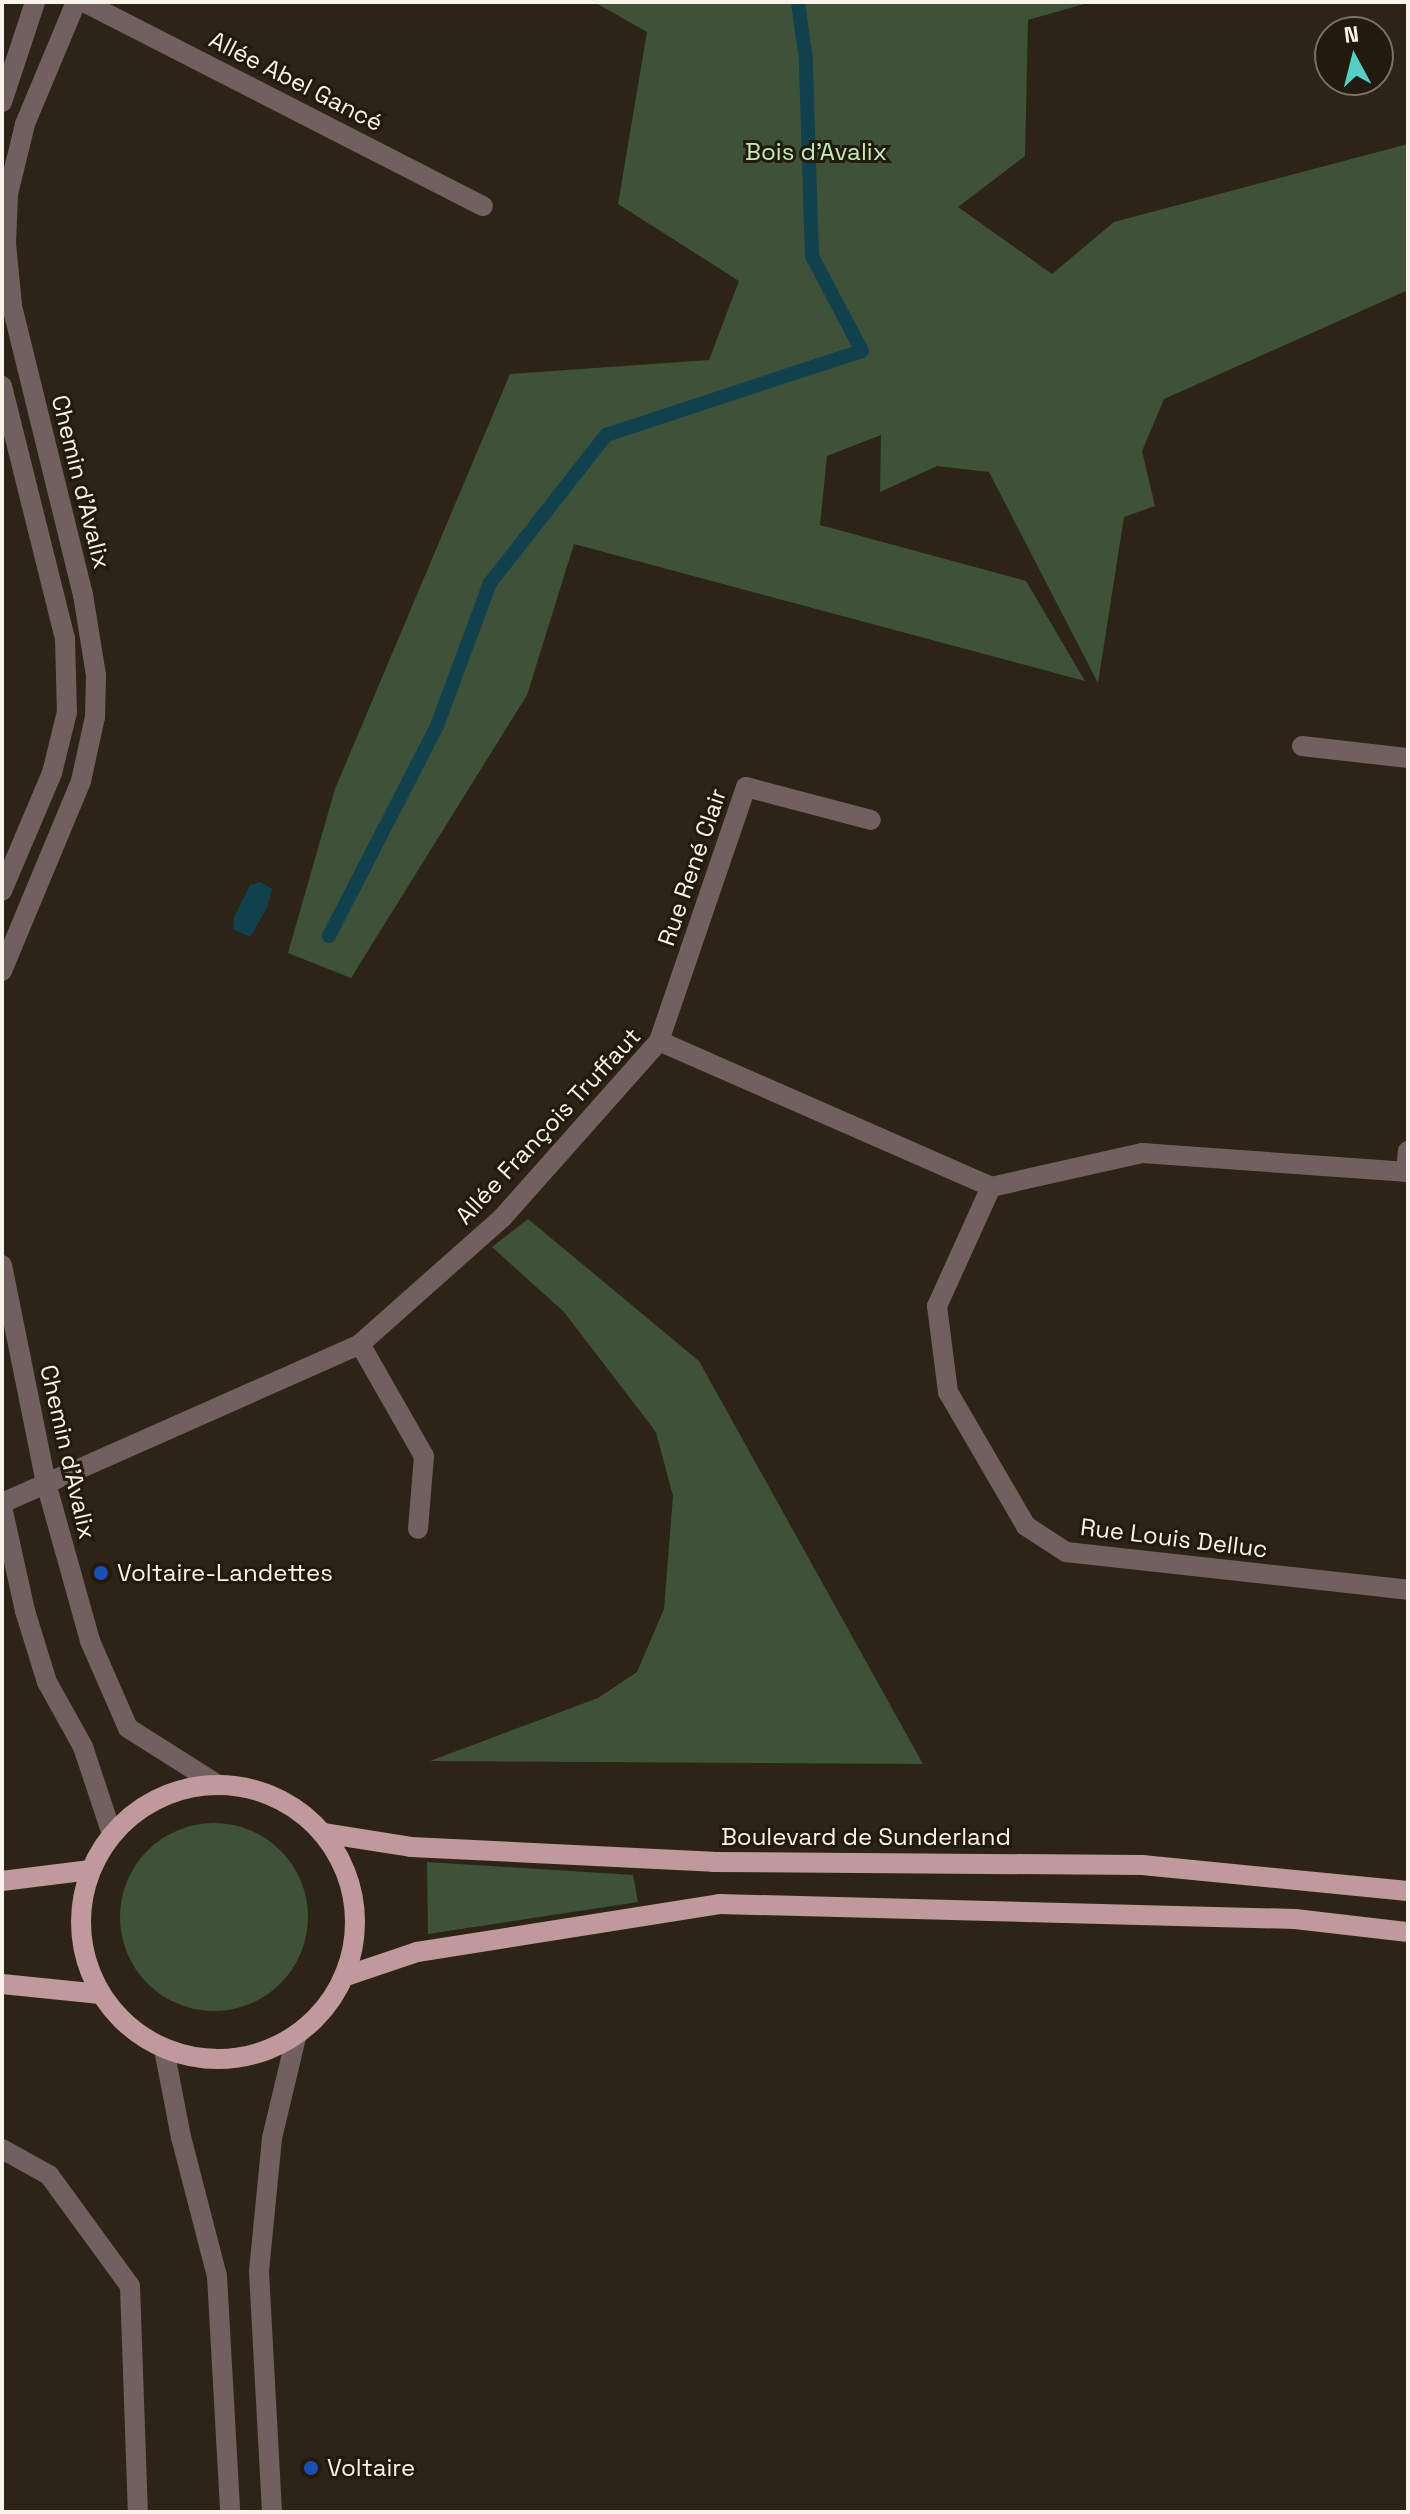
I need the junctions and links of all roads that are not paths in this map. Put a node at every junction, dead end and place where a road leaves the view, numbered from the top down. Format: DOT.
graph roads {
  1 [pos="35,2"];
  2 [pos="76,2"];
  3 [pos="84,2"];
  4 [pos="2,102"];
  5 [pos="483,206"];
  6 [pos="2,386"];
  7 [pos="1302,746"];
  8 [pos="1408,758"];
  9 [pos="871,820"];
  10 [pos="2,891"];
  11 [pos="2,971"];
  12 [pos="659,1041"];
  13 [pos="1407,1165"];
  14 [pos="991,1187"];
  15 [pos="2,1265"];
  16 [pos="360,1344"];
  17 [pos="12,1365"];
  18 [pos="46,1483"];
  19 [pos="2,1505"];
  20 [pos="418,1529"];
  21 [pos="1408,1590"];
  22 [pos="218,1785"];
  23 [pos="323,1833"];
  24 [pos="112,1834"];
  25 [pos="90,1870"];
  26 [pos="2,1881"];
  27 [pos="1408,1891"];
  28 [pos="1408,1932"];
  29 [pos="346,1976"];
  30 [pos="2,1984"];
  31 [pos="100,1994"];
  32 [pos="296,2037"];
  33 [pos="164,2049"];
  34 [pos="2,2149"];
  35 [pos="138,2512"];
  36 [pos="230,2512"];
  37 [pos="272,2512"];
  1 -- 4 [label="street"];
  2 -- 11 [label="street, Chemin d'Avalix"];
  3 -- 5 [label="street, Allée Abel Gancé"];
  6 -- 10 [label="street"];
  7 -- 8 [label="street"];
  9 -- 12 [label="street, Rue René Clair"];
  12 -- 14 [label="street, Allée François Truffaut"];
  12 -- 16 [label="street, Allée François Truffaut"];
  13 -- 14 [label="street"];
  14 -- 21 [label="street, Rue Louis Delluc"];
  15 -- 17 [label="street, Chemin d'Avalix"];
  16 -- 18 [label="street, Allée François Truffaut"];
  16 -- 20 [label="street"];
  17 -- 18 [label="street, Chemin d'Avalix"];
  18 -- 19 [label="street, Allée François Truffaut"];
  18 -- 22 [label="street, Chemin d'Avalix"];
  19 -- 24 [label="street"];
  22 -- 23 [label="main road"];
  22 -- 24 [label="main road"];
  23 -- 27 [label="main road, Boulevard de Sunderland"];
  23 -- 29 [label="main road"];
  24 -- 25 [label="main road"];
  25 -- 26 [label="main road"];
  25 -- 31 [label="main road"];
  28 -- 29 [label="main road"];
  29 -- 32 [label="main road"];
  30 -- 31 [label="main road"];
  31 -- 33 [label="main road"];
  32 -- 33 [label="main road"];
  32 -- 37 [label="street"];
  33 -- 36 [label="street"];
  34 -- 35 [label="street"];
}
